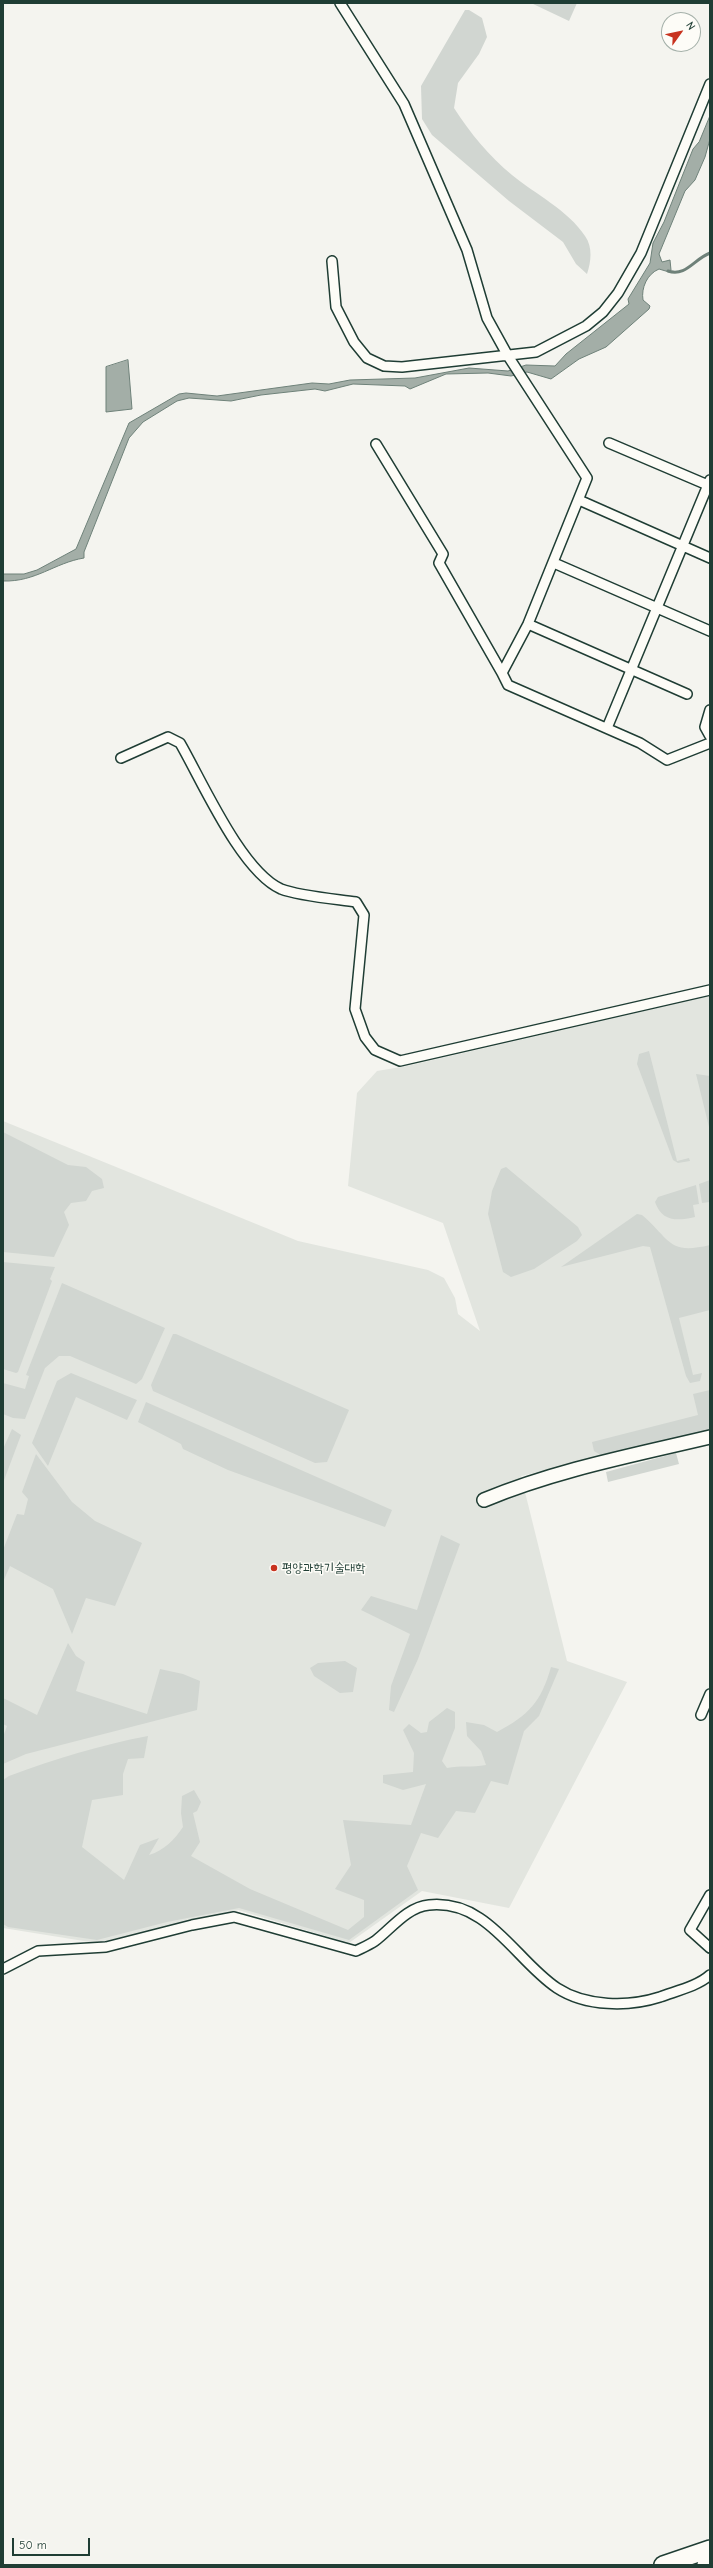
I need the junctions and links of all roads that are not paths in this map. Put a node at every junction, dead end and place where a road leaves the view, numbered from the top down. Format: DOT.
graph roads {
  1 [pos="340,3"];
  2 [pos="710,84"];
  3 [pos="332,261"];
  4 [pos="508,356"];
  5 [pos="609,443"];
  6 [pos="376,444"];
  7 [pos="709,484"];
  8 [pos="579,500"];
  9 [pos="682,548"];
  10 [pos="710,558"];
  11 [pos="554,563"];
  12 [pos="658,608"];
  13 [pos="528,624"];
  14 [pos="710,631"];
  15 [pos="631,668"];
  16 [pos="502,673"];
  17 [pos="687,694"];
  18 [pos="710,710"];
  19 [pos="607,728"];
  20 [pos="710,736"];
  21 [pos="710,743"];
  22 [pos="121,758"];
  23 [pos="710,990"];
  24 [pos="710,1437"];
  25 [pos="484,1500"];
  26 [pos="710,1694"];
  27 [pos="701,1715"];
  28 [pos="710,1895"];
  29 [pos="710,1948"];
  30 [pos="3,1968"];
  31 [pos="710,1975"];
  32 [pos="710,2549"];
  33 [pos="710,2564"];
  34 [pos="663,2565"];
  35 [pos="706,2565"];
  1 -- 4 [label="street"];
  2 -- 4 [label="street"];
  3 -- 4 [label="street"];
  4 -- 8 [label="street"];
  5 -- 7 [label="street"];
  6 -- 16 [label="street"];
  7 -- 9 [label="street"];
  8 -- 9 [label="street"];
  8 -- 11 [label="street"];
  9 -- 10 [label="street"];
  9 -- 12 [label="street"];
  11 -- 12 [label="street"];
  11 -- 13 [label="street"];
  12 -- 14 [label="street"];
  12 -- 15 [label="street"];
  13 -- 15 [label="street"];
  13 -- 16 [label="street"];
  15 -- 17 [label="street"];
  15 -- 19 [label="street"];
  16 -- 19 [label="street"];
  18 -- 20 [label="street"];
  19 -- 21 [label="street"];
  22 -- 23 [label="street"];
  24 -- 25 [label="street"];
  26 -- 27 [label="street"];
  28 -- 29 [label="street"];
  30 -- 31 [label="street"];
  32 -- 34 [label="highway"];
  33 -- 35 [label="highway"];
}
